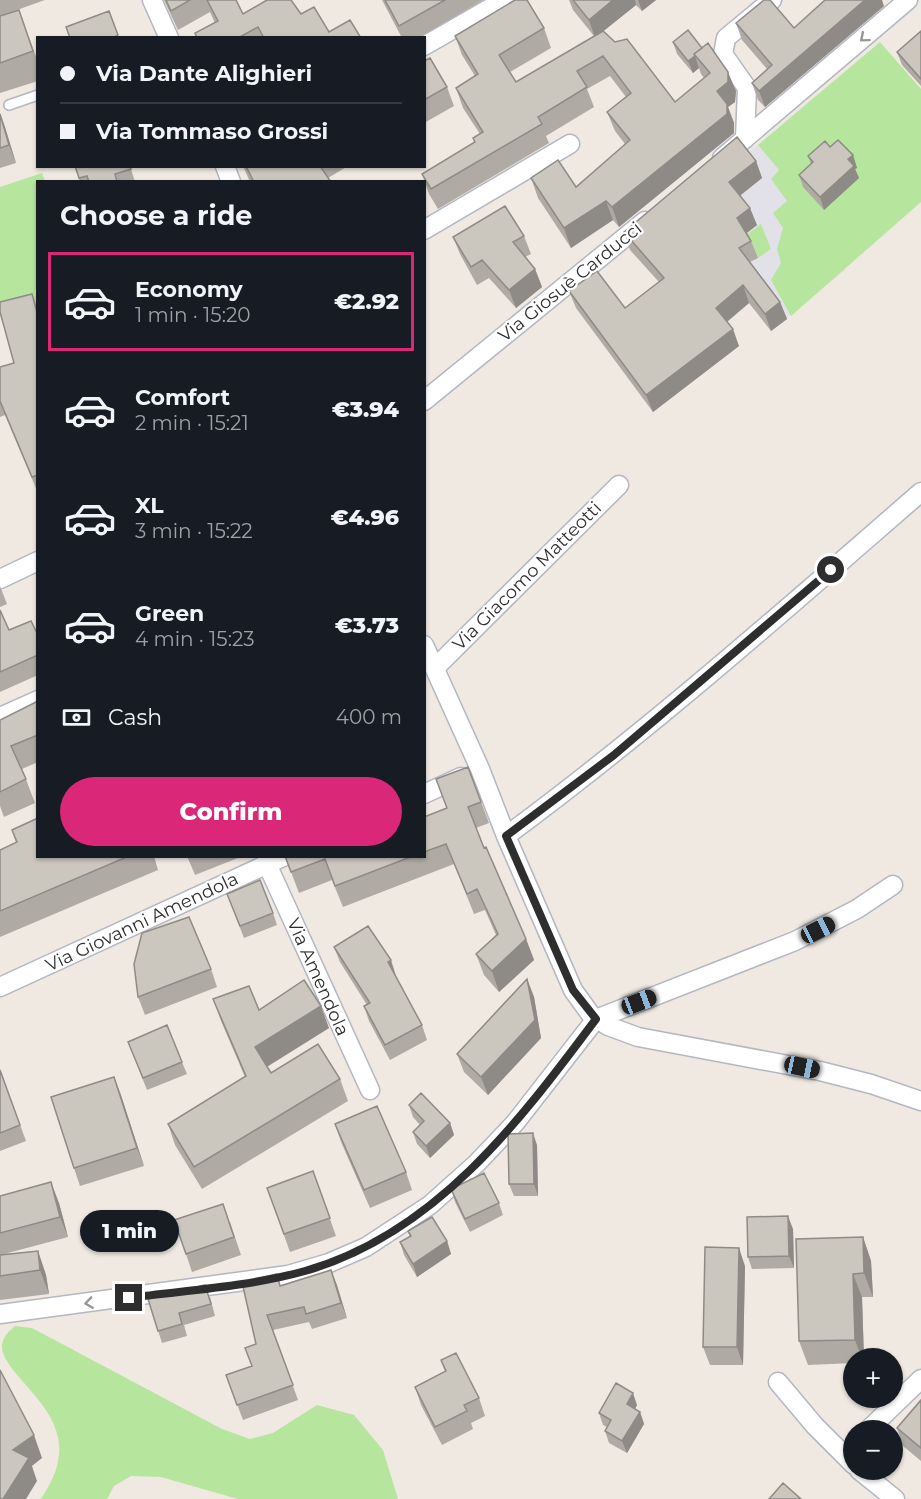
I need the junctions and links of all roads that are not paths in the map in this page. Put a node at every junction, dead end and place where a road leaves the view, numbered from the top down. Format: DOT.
graph roads {
  1 [pos="152,0"];
  2 [pos="504,0"];
  3 [pos="772,0"];
  4 [pos="908,0"];
  5 [pos="167,36"];
  6 [pos="426,45"];
  7 [pos="36,96"];
  8 [pos="9,105"];
  9 [pos="745,139"];
  10 [pos="570,144"];
  11 [pos="709,168"];
  12 [pos="655,212"];
  13 [pos="426,229"];
  14 [pos="426,399"];
  15 [pos="620,484"];
  16 [pos="921,492"];
  17 [pos="36,562"];
  18 [pos="0,579"];
  19 [pos="426,649"];
  20 [pos="435,668"];
  21 [pos="36,701"];
  22 [pos="0,717"];
  23 [pos="480,769"];
  24 [pos="426,793"];
  25 [pos="506,836"];
  26 [pos="280,858"];
  27 [pos="267,864"];
  28 [pos="893,885"];
  29 [pos="0,987"];
  30 [pos="596,1019"];
  31 [pos="370,1090"];
  32 [pos="921,1101"];
  33 [pos="0,1314"];
  34 [pos="921,1379"];
  35 [pos="778,1382"];
  36 [pos="878,1420"];
  37 [pos="843,1447"];
  38 [pos="871,1480"];
  39 [pos="895,1499"];
  1 -- 5 [label="street"];
  2 -- 6 [label="street"];
  3 -- 9 [label="street"];
  4 -- 9 [label="street, one-way"];
  7 -- 8 [label="lane"];
  9 -- 11 [label="street"];
  10 -- 13 [label="street"];
  12 -- 14 [label="street, Via Giosuè Carducci"];
  15 -- 20 [label="street, Via Giacomo Matteotti"];
  16 -- 25 [label="street"];
  17 -- 18 [label="street"];
  19 -- 20 [label="street, Via Giacomo Matteotti"];
  20 -- 23 [label="street, Via Giacomo Matteotti"];
  21 -- 22 [label="street"];
  23 -- 24 [label="street"];
  23 -- 25 [label="street, Via Giacomo Matteotti"];
  25 -- 30 [label="street, Via Giacomo Matteotti"];
  26 -- 27 [label="street, Via Giovanni Amendola"];
  27 -- 29 [label="street, Via Giovanni Amendola"];
  27 -- 31 [label="street, Via Amendola"];
  28 -- 30 [label="street"];
  30 -- 32 [label="street, Via Giacomo Matteotti"];
  30 -- 33 [label="street, one-way"];
  34 -- 36 [label="street"];
  35 -- 37 [label="street"];
  38 -- 39 [label="street"];
}
